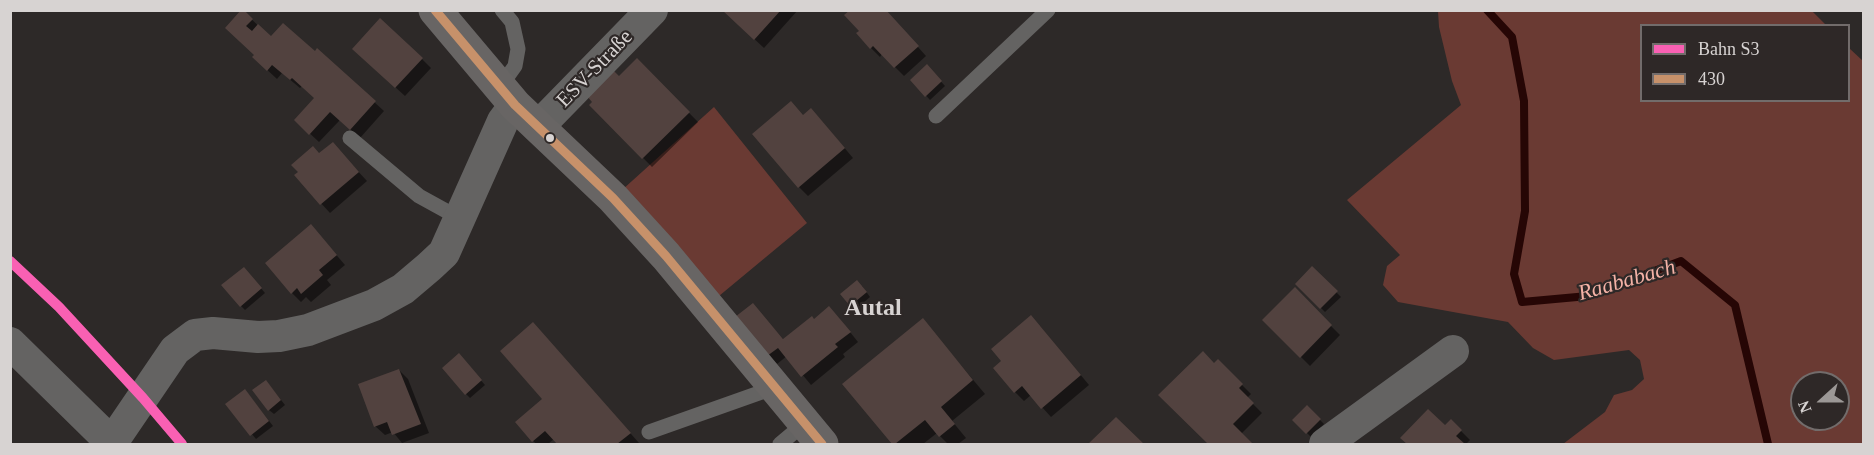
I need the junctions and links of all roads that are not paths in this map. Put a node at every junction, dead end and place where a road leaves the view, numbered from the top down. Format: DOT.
graph roads {
  1 [pos="435,10"];
  2 [pos="502,10"];
  3 [pos="652,10"];
  4 [pos="1048,10"];
  5 [pos="518,106"];
  6 [pos="936,116"];
  7 [pos="350,138"];
  8 [pos="459,218"];
  9 [pos="10,343"];
  10 [pos="1453,351"];
  11 [pos="776,387"];
  12 [pos="649,432"];
  13 [pos="813,434"];
  14 [pos="112,444"];
  15 [pos="780,444"];
  16 [pos="1325,444"];
  1 -- 5 [label="main road"];
  2 -- 5 [label="lane"];
  3 -- 5 [label="street, ESV-Straße"];
  4 -- 6 [label="lane"];
  5 -- 8 [label="street, ESV-Straße"];
  5 -- 11 [label="main road"];
  7 -- 8 [label="lane"];
  8 -- 14 [label="street, ESV-Straße"];
  9 -- 14 [label="street"];
  10 -- 16 [label="street"];
  11 -- 12 [label="lane"];
  11 -- 13 [label="main road"];
  13 -- 15 [label="lane"];
}
